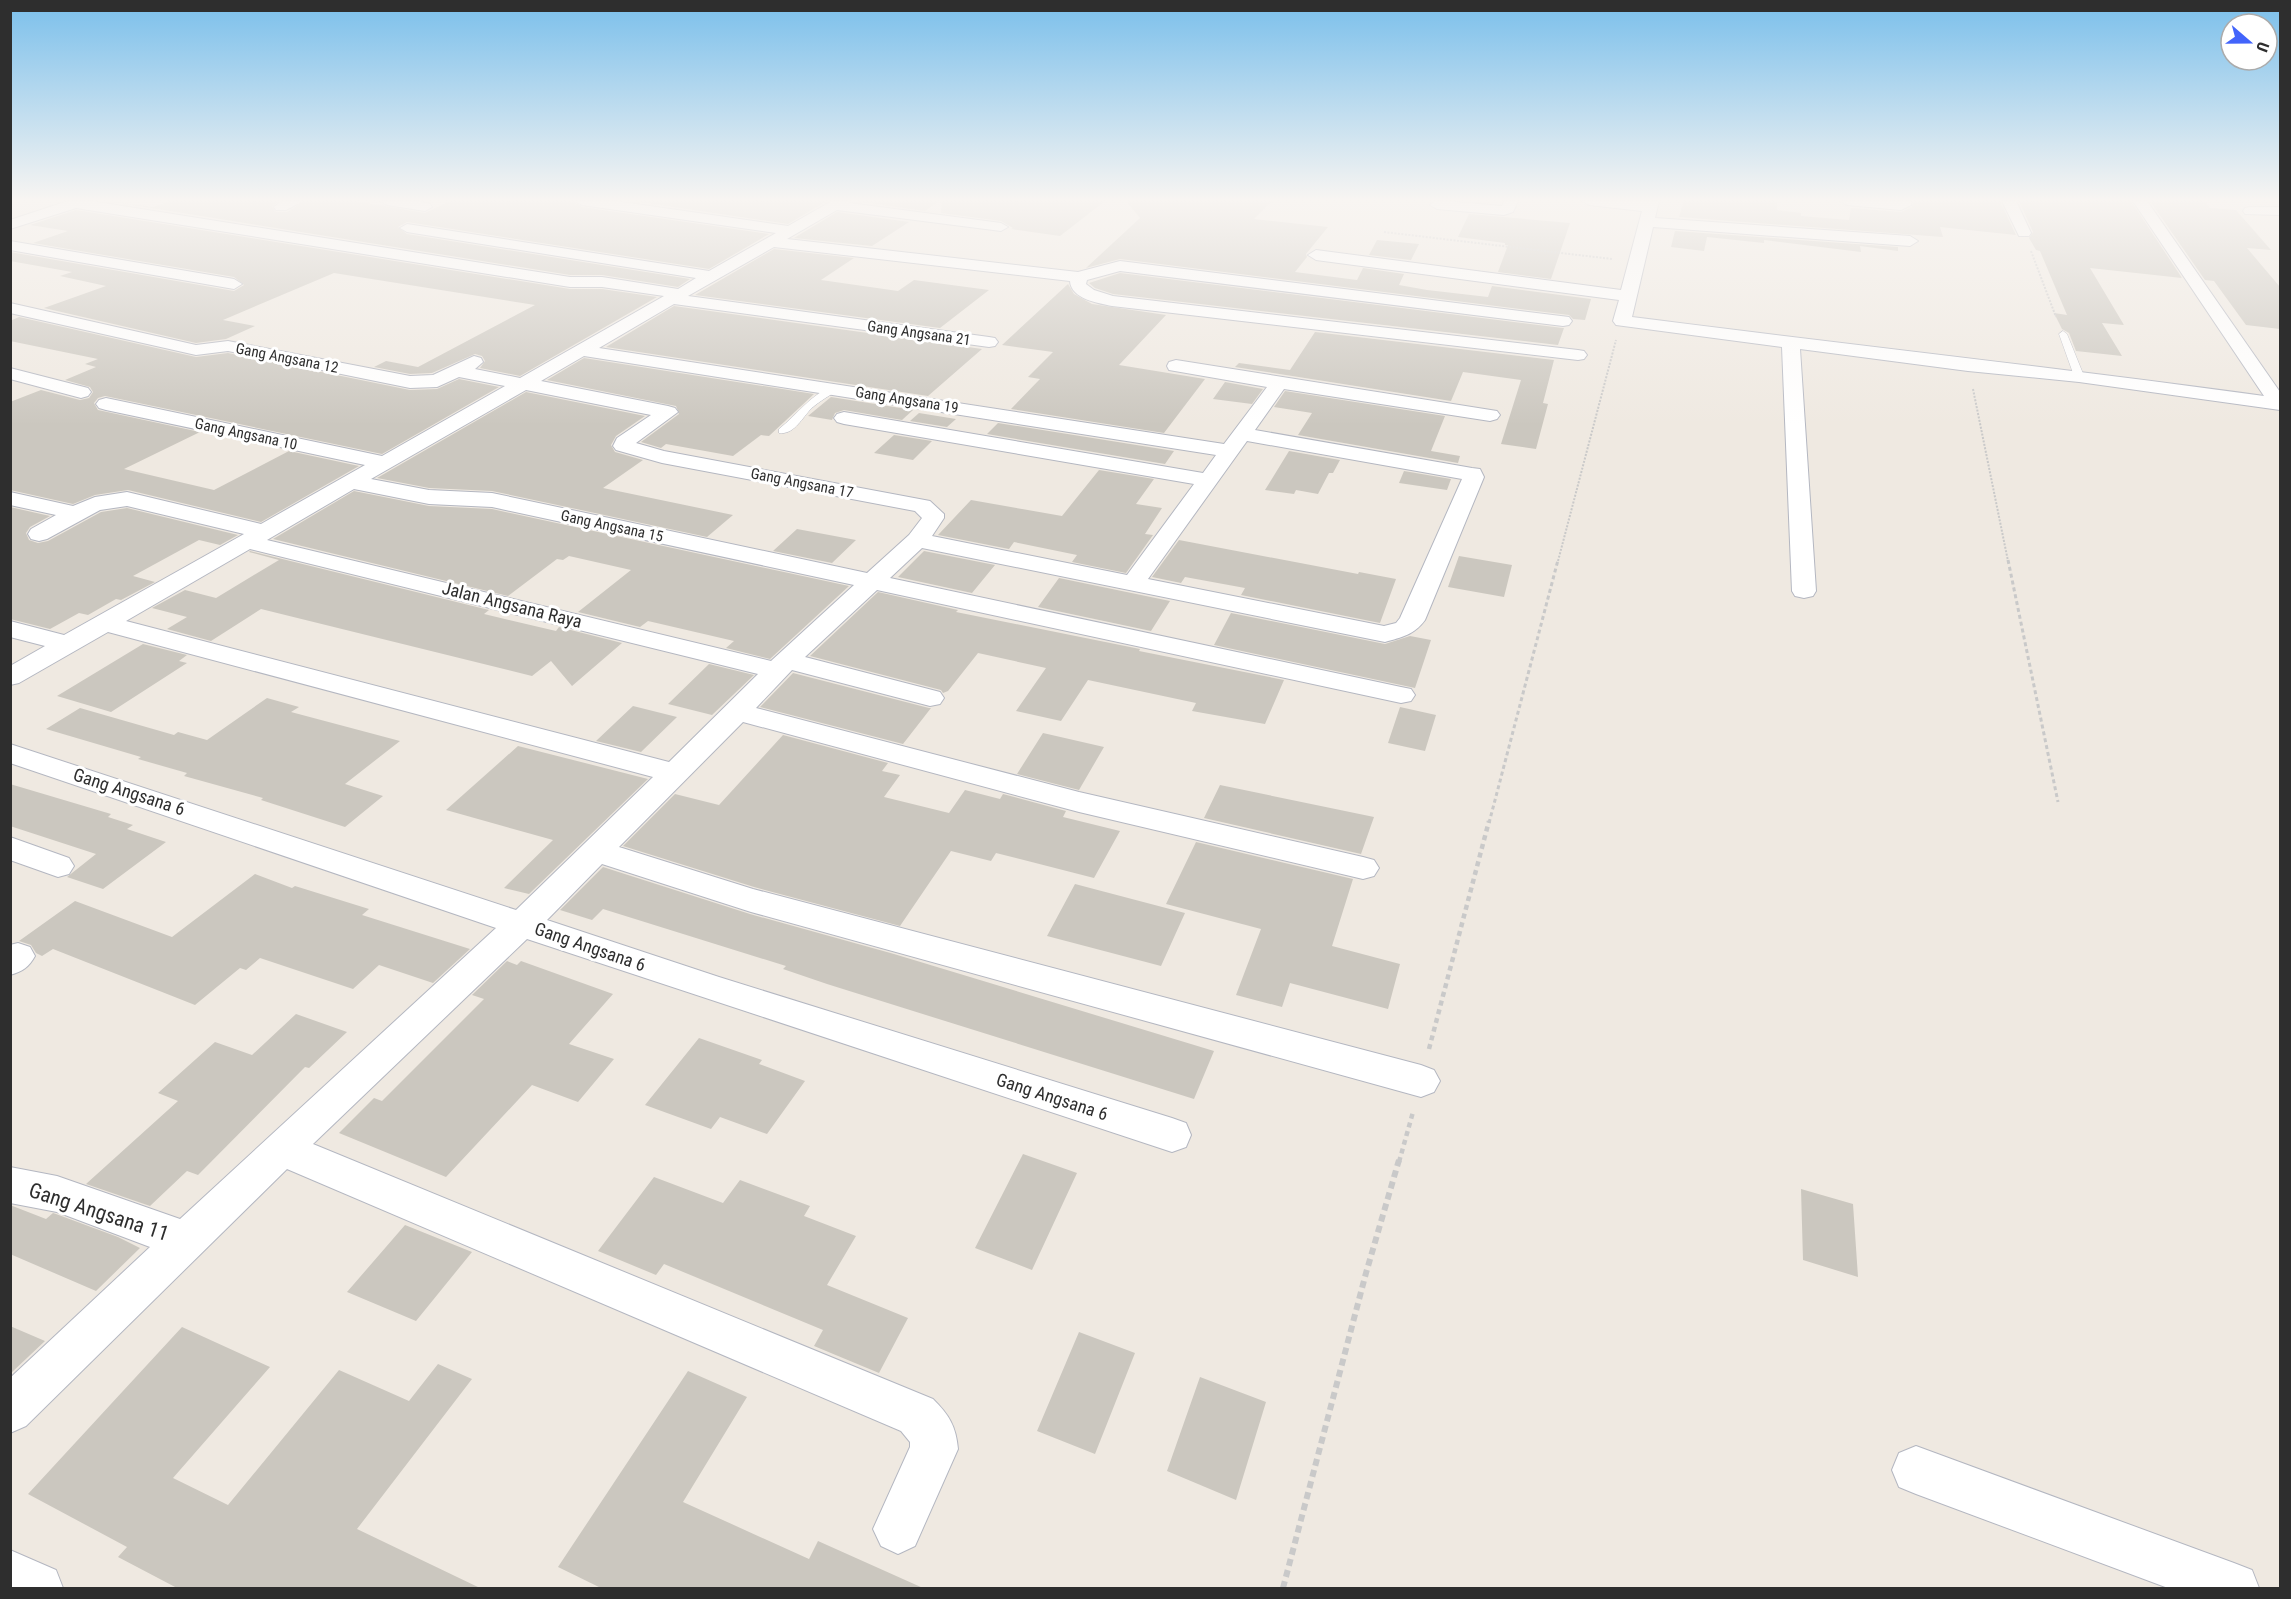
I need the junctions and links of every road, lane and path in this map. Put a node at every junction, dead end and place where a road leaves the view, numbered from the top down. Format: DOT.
graph roads {
  1 [pos="181,276"];
  2 [pos="530,276"];
  3 [pos="713,276"];
  4 [pos="1067,276"];
  5 [pos="1082,276"];
  6 [pos="1195,276"];
  7 [pos="1472,276"];
  8 [pos="1632,276"];
  9 [pos="2040,276"];
  10 [pos="2191,276"];
  11 [pos="1078,277"];
  12 [pos="234,285"];
  13 [pos="1338,292"];
  14 [pos="1627,296"];
  15 [pos="676,297"];
  16 [pos="10,308"];
  17 [pos="1563,321"];
  18 [pos="1622,321"];
  19 [pos="1322,326"];
  20 [pos="2063,334"];
  21 [pos="989,342"];
  22 [pos="1791,342"];
  23 [pos="584,351"];
  24 [pos="1578,355"];
  25 [pos="479,358"];
  26 [pos="1968,365"];
  27 [pos="1176,366"];
  28 [pos="458,371"];
  29 [pos="10,373"];
  30 [pos="2079,376"];
  31 [pos="1280,383"];
  32 [pos="523,384"];
  33 [pos="833,389"];
  34 [pos="81,392"];
  35 [pos="106,404"];
  36 [pos="2280,404"];
  37 [pos="958,408"];
  38 [pos="1490,415"];
  39 [pos="844,418"];
  40 [pos="783,430"];
  41 [pos="930,433"];
  42 [pos="1236,442"];
  43 [pos="385,463"];
  44 [pos="1209,480"];
  45 [pos="351,482"];
  46 [pos="10,498"];
  47 [pos="75,513"];
  48 [pos="39,534"];
  49 [pos="256,537"];
  50 [pos="917,540"];
  51 [pos="871,582"];
  52 [pos="1134,582"];
  53 [pos="1804,591"];
  54 [pos="104,623"];
  55 [pos="10,629"];
  56 [pos="68,644"];
  57 [pos="781,665"];
  58 [pos="10,677"];
  59 [pos="1401,695"];
  60 [pos="930,698"];
  61 [pos="736,712"];
  62 [pos="10,753"];
  63 [pos="674,773"];
  64 [pos="2058,802"];
  65 [pos="10,848"];
  66 [pos="595,851"];
  67 [pos="58,866"];
  68 [pos="1363,868"];
  69 [pos="522,924"];
  70 [pos="1421,1081"];
  71 [pos="1172,1135"];
  72 [pos="281,1149"];
  73 [pos="10,1185"];
  74 [pos="187,1241"];
  75 [pos="10,1410"];
  76 [pos="1916,1470"];
  77 [pos="898,1529"];
  78 [pos="10,1575"];
  79 [pos="38,1588"];
  80 [pos="1283,1588"];
  81 [pos="2234,1588"];
  1 -- 12 [label="street"];
  2 -- 15 [label="street, Gang Angsana 21"];
  3 -- 15 [label="street"];
  4 -- 11 [label="street"];
  5 -- 11 [label="street"];
  6 -- 13 [label="street"];
  7 -- 14 [label="street"];
  8 -- 14 [label="street"];
  9 -- 20 [label="path"];
  10 -- 36 [label="street"];
  11 -- 19 [label="street"];
  13 -- 17 [label="street"];
  13 -- 19 [label="street"];
  14 -- 18 [label="street"];
  15 -- 21 [label="street, Gang Angsana 21"];
  15 -- 23 [label="street"];
  16 -- 28 [label="street, Gang Angsana 12"];
  18 -- 22 [label="street"];
  18 -- 70 [label="path"];
  19 -- 24 [label="street"];
  20 -- 30 [label="lane"];
  22 -- 26 [label="street"];
  22 -- 53 [label="street"];
  23 -- 32 [label="street"];
  23 -- 33 [label="street, Gang Angsana 19"];
  25 -- 28 [label="street, Gang Angsana 12"];
  26 -- 30 [label="street"];
  26 -- 64 [label="path"];
  27 -- 31 [label="street"];
  28 -- 32 [label="street"];
  29 -- 34 [label="street"];
  30 -- 36 [label="street"];
  31 -- 38 [label="street"];
  31 -- 42 [label="street"];
  32 -- 43 [label="street"];
  32 -- 50 [label="street, Gang Angsana 17"];
  33 -- 37 [label="street, Gang Angsana 19"];
  33 -- 40 [label="lane"];
  35 -- 43 [label="street, Gang Angsana 10"];
  37 -- 41 [label="street"];
  37 -- 42 [label="street, Gang Angsana 19"];
  39 -- 41 [label="street"];
  41 -- 44 [label="street"];
  42 -- 44 [label="street"];
  42 -- 52 [label="street, Gang Angsana 19"];
  43 -- 45 [label="street"];
  44 -- 52 [label="street"];
  45 -- 49 [label="street"];
  45 -- 51 [label="street, Gang Angsana 15"];
  46 -- 47 [label="street"];
  47 -- 48 [label="street, Jalan Angsana Raya"];
  47 -- 49 [label="street, Jalan Angsana Raya"];
  49 -- 54 [label="street"];
  49 -- 57 [label="street, Jalan Angsana Raya"];
  50 -- 51 [label="street"];
  50 -- 52 [label="street"];
  51 -- 57 [label="street"];
  51 -- 59 [label="street, Gang Angsana 15"];
  54 -- 56 [label="street"];
  54 -- 63 [label="street"];
  55 -- 56 [label="street"];
  56 -- 58 [label="street"];
  57 -- 60 [label="street, Jalan Angsana Raya"];
  57 -- 61 [label="street"];
  61 -- 63 [label="street"];
  61 -- 68 [label="street"];
  62 -- 69 [label="street, Gang Angsana 6"];
  63 -- 66 [label="street"];
  65 -- 67 [label="street"];
  66 -- 69 [label="street"];
  66 -- 70 [label="street"];
  69 -- 71 [label="street, Gang Angsana 6"];
  69 -- 72 [label="street"];
  70 -- 80 [label="path"];
  72 -- 74 [label="street"];
  72 -- 77 [label="street"];
  73 -- 74 [label="street, Gang Angsana 11"];
  74 -- 75 [label="street"];
  76 -- 81 [label="street"];
  78 -- 79 [label="street"];
}
